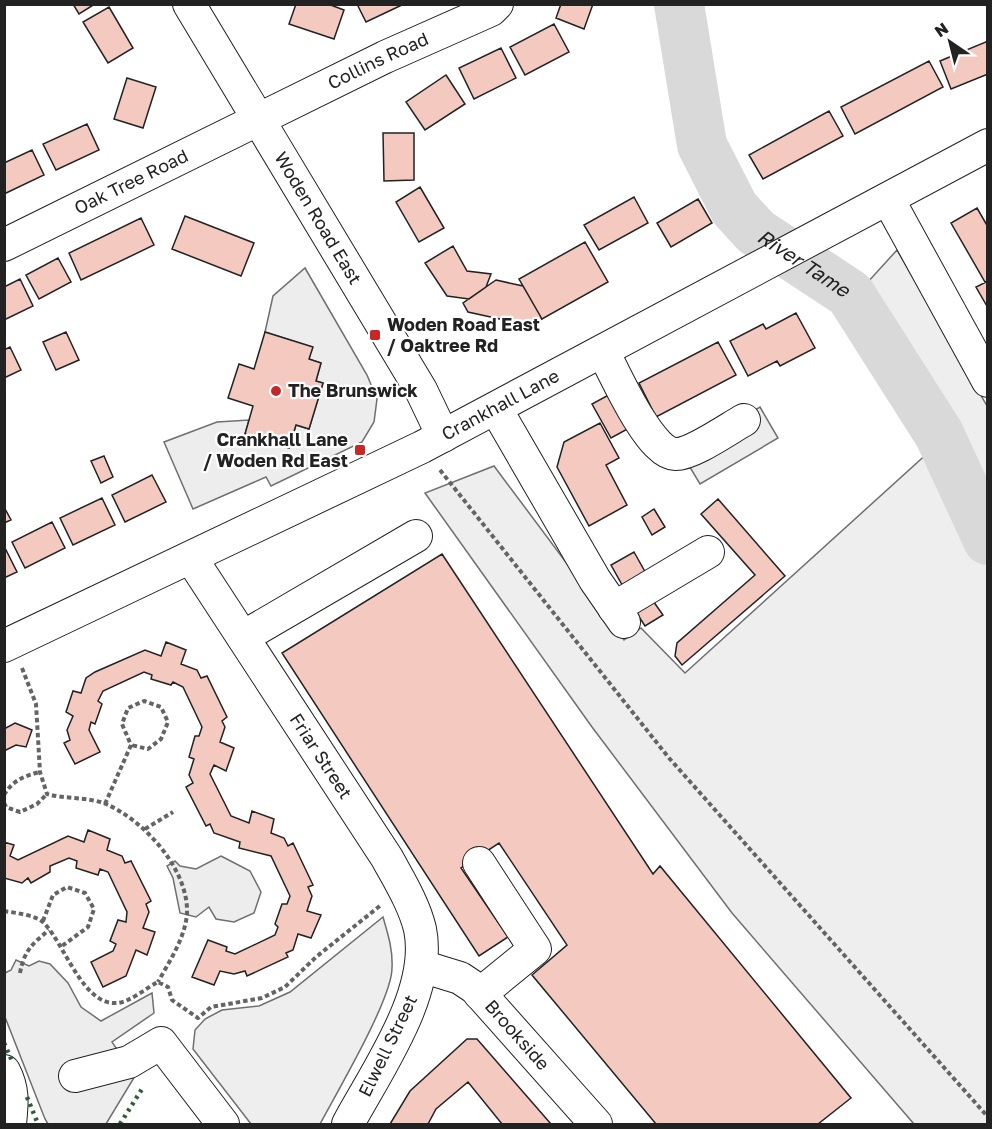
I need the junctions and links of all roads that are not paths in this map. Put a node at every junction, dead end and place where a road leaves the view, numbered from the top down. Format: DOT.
graph roads {
  1 [pos="189,4"];
  2 [pos="497,4"];
  3 [pos="259,120"];
  4 [pos="987,145"];
  5 [pos="888,199"];
  6 [pos="4,245"];
  7 [pos="603,351"];
  8 [pos="987,381"];
  9 [pos="496,409"];
  10 [pos="744,420"];
  11 [pos="432,442"];
  12 [pos="416,536"];
  13 [pos="708,552"];
  14 [pos="191,558"];
  15 [pos="243,637"];
  16 [pos="7,645"];
  17 [pos="479,863"];
  18 [pos="422,966"];
  19 [pos="480,994"];
  20 [pos="4,1071"];
  21 [pos="75,1076"];
  22 [pos="10,1125"];
  23 [pos="223,1125"];
  24 [pos="348,1125"];
  25 [pos="596,1125"];
  1 -- 3 [label="street, Woden Road East"];
  2 -- 3 [label="street, Collins Road"];
  3 -- 6 [label="street, Oak Tree Road"];
  3 -- 11 [label="street, Woden Road East"];
  4 -- 5 [label="street, Crankhall Lane"];
  5 -- 7 [label="street, Crankhall Lane"];
  5 -- 8 [label="street"];
  7 -- 9 [label="street, Crankhall Lane"];
  7 -- 10 [label="street"];
  9 -- 11 [label="street, Crankhall Lane"];
  9 -- 13 [label="street"];
  11 -- 14 [label="street, Crankhall Lane"];
  12 -- 15 [label="street"];
  14 -- 15 [label="street, Friar Street"];
  14 -- 16 [label="street, Crankhall Lane"];
  15 -- 18 [label="street, Friar Street"];
  17 -- 19 [label="street"];
  18 -- 19 [label="street, Brookside"];
  18 -- 24 [label="street, Elwell Street"];
  19 -- 25 [label="street, Brookside"];
  20 -- 22 [label="street"];
  21 -- 23 [label="street"];
}
